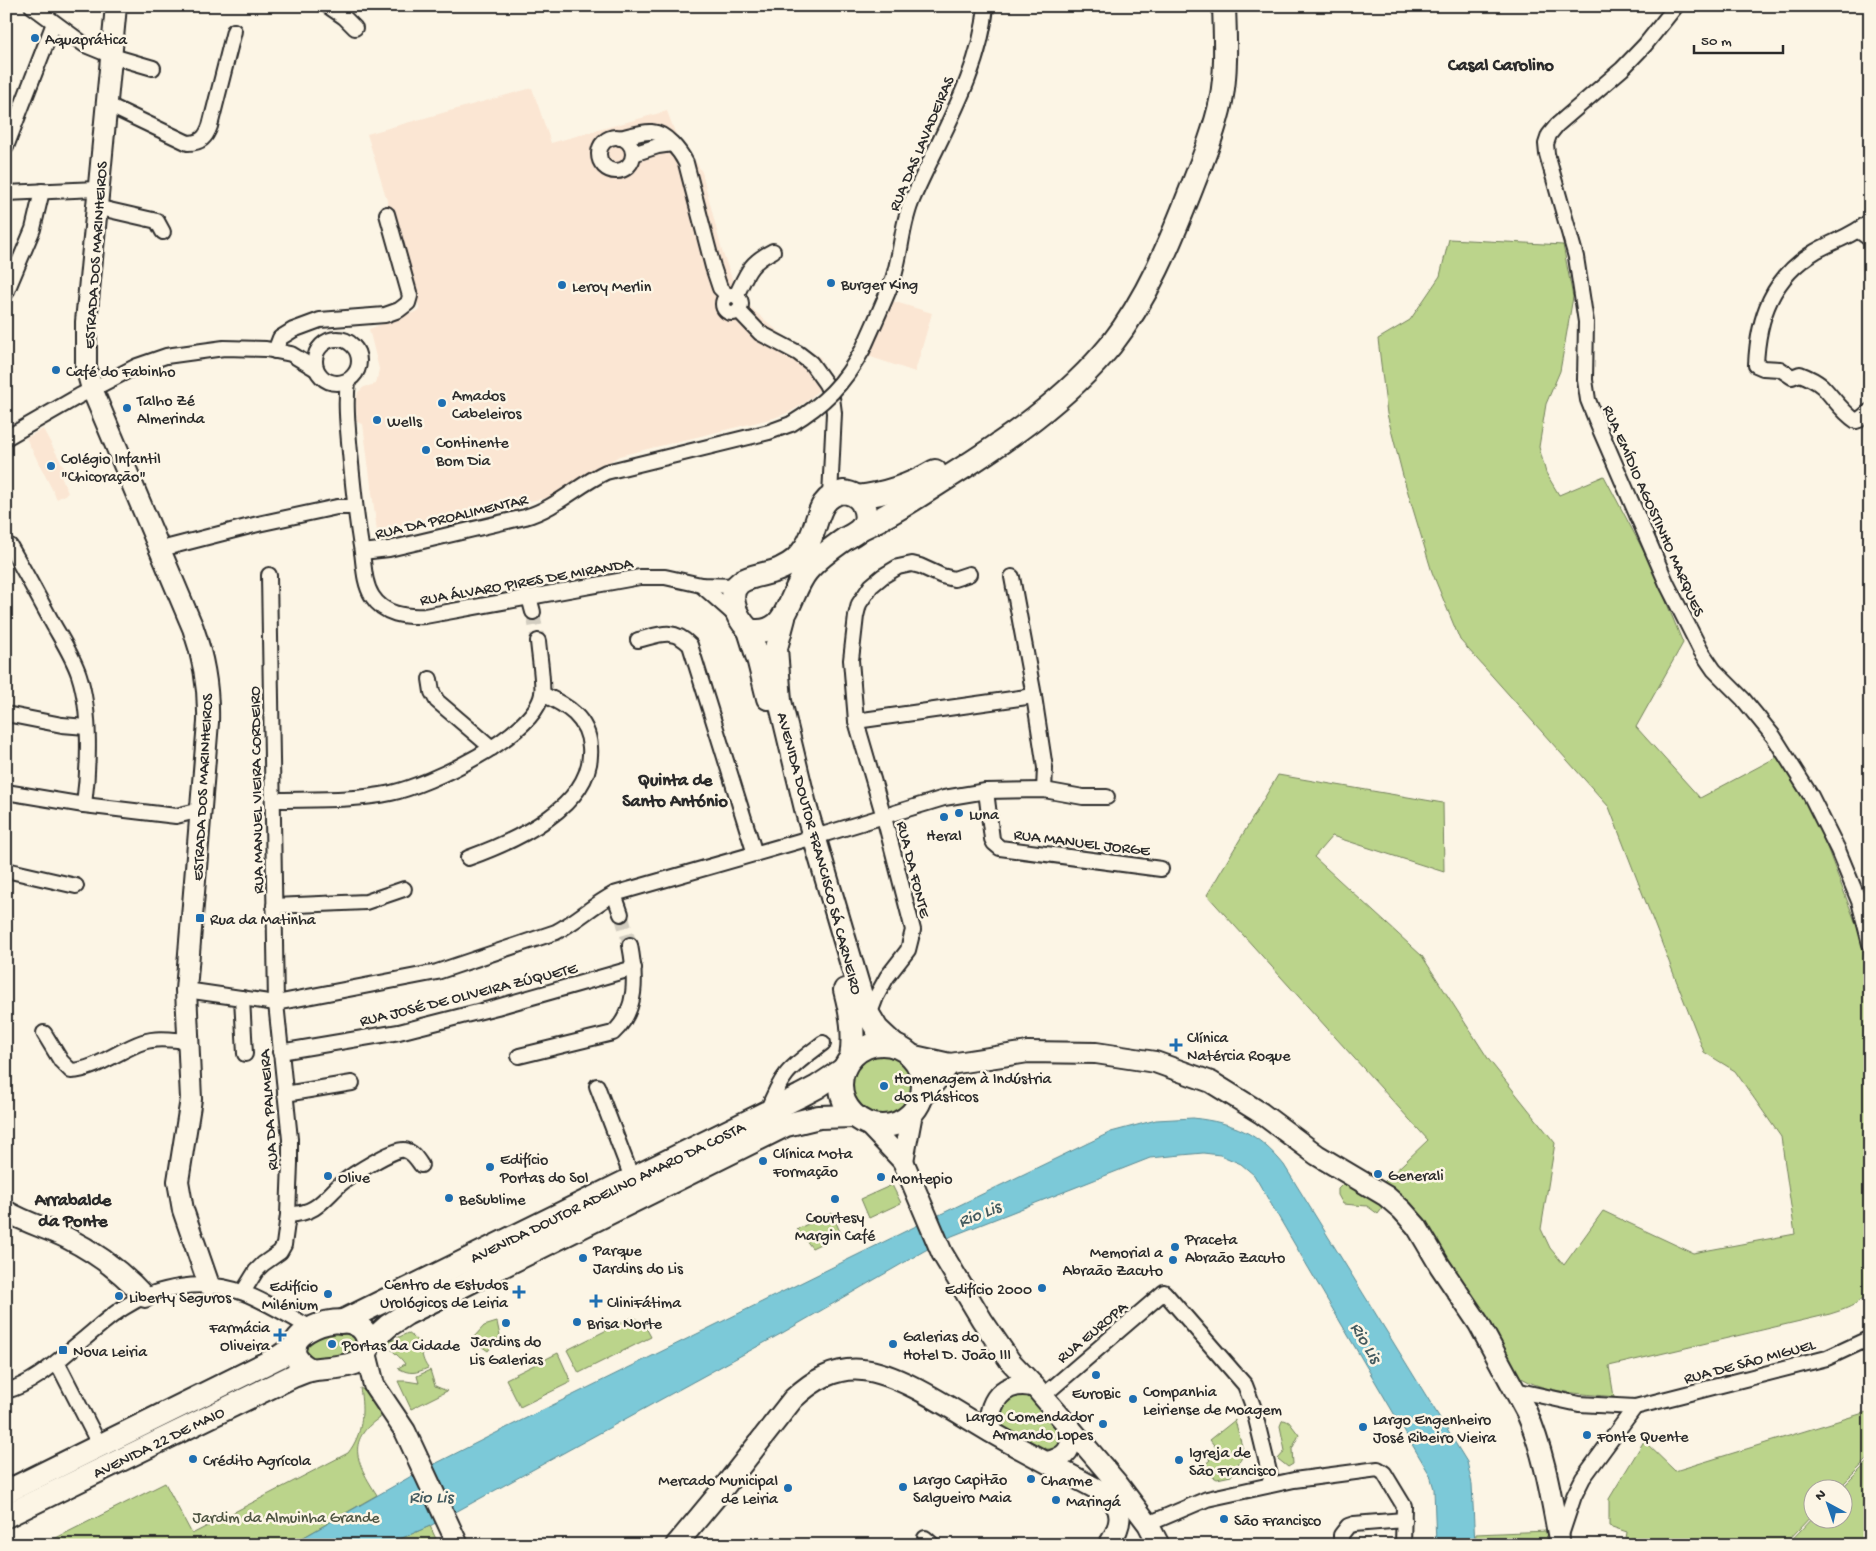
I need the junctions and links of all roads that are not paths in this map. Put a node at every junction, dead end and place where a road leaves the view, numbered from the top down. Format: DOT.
graph roads {
  1 [pos="32,6"];
  2 [pos="116,6"];
  3 [pos="328,6"];
  4 [pos="986,6"];
  5 [pos="1213,6"];
  6 [pos="1224,6"];
  7 [pos="1676,6"];
  8 [pos="54,23"];
  9 [pos="355,28"];
  10 [pos="234,31"];
  11 [pos="112,56"];
  12 [pos="153,68"];
  13 [pos="106,104"];
  14 [pos="620,138"];
  15 [pos="672,144"];
  16 [pos="6,147"];
  17 [pos="633,154"];
  18 [pos="42,192"];
  19 [pos="6,193"];
  20 [pos="96,198"];
  21 [pos="387,214"];
  22 [pos="1866,230"];
  23 [pos="163,232"];
  24 [pos="773,251"];
  25 [pos="6,293"];
  26 [pos="732,296"];
  27 [pos="320,347"];
  28 [pos="275,351"];
  29 [pos="291,354"];
  30 [pos="316,369"];
  31 [pos="348,381"];
  32 [pos="330,382"];
  33 [pos="92,389"];
  34 [pos="346,411"];
  35 [pos="1870,411"];
  36 [pos="791,424"];
  37 [pos="6,438"];
  38 [pos="830,471"];
  39 [pos="846,495"];
  40 [pos="355,508"];
  41 [pos="862,528"];
  42 [pos="10,546"];
  43 [pos="160,549"];
  44 [pos="362,552"];
  45 [pos="969,574"];
  46 [pos="269,576"];
  47 [pos="1012,577"];
  48 [pos="701,585"];
  49 [pos="736,586"];
  50 [pos="529,597"];
  51 [pos="533,612"];
  52 [pos="784,618"];
  53 [pos="743,623"];
  54 [pos="638,640"];
  55 [pos="538,641"];
  56 [pos="430,679"];
  57 [pos="542,694"];
  58 [pos="1034,696"];
  59 [pos="6,714"];
  60 [pos="856,721"];
  61 [pos="86,727"];
  62 [pos="492,748"];
  63 [pos="1044,790"];
  64 [pos="986,791"];
  65 [pos="6,792"];
  66 [pos="1107,797"];
  67 [pos="273,800"];
  68 [pos="84,805"];
  69 [pos="201,810"];
  70 [pos="176,816"];
  71 [pos="884,817"];
  72 [pos="199,831"];
  73 [pos="809,838"];
  74 [pos="755,854"];
  75 [pos="468,858"];
  76 [pos="1161,869"];
  77 [pos="6,870"];
  78 [pos="76,886"];
  79 [pos="404,889"];
  80 [pos="614,894"];
  81 [pos="274,906"];
  82 [pos="621,914"];
  83 [pos="1870,944"];
  84 [pos="630,946"];
  85 [pos="634,968"];
  86 [pos="186,990"];
  87 [pos="242,998"];
  88 [pos="276,1003"];
  89 [pos="868,1018"];
  90 [pos="44,1033"];
  91 [pos="189,1040"];
  92 [pos="823,1043"];
  93 [pos="902,1050"];
  94 [pos="280,1052"];
  95 [pos="245,1054"];
  96 [pos="519,1056"];
  97 [pos="848,1063"];
  98 [pos="950,1064"];
  99 [pos="352,1083"];
  100 [pos="597,1086"];
  101 [pos="285,1094"];
  102 [pos="916,1106"];
  103 [pos="767,1112"];
  104 [pos="861,1120"];
  105 [pos="903,1161"];
  106 [pos="421,1165"];
  107 [pos="632,1178"];
  108 [pos="6,1212"];
  109 [pos="288,1215"];
  110 [pos="209,1285"];
  111 [pos="243,1292"];
  112 [pos="145,1296"];
  113 [pos="341,1322"];
  114 [pos="301,1338"];
  115 [pos="1870,1338"];
  116 [pos="367,1348"];
  117 [pos="1010,1361"];
  118 [pos="57,1362"];
  119 [pos="342,1367"];
  120 [pos="311,1370"];
  121 [pos="374,1385"];
  122 [pos="1009,1388"];
  123 [pos="6,1390"];
  124 [pos="1510,1390"];
  125 [pos="1039,1391"];
  126 [pos="1635,1406"];
  127 [pos="990,1408"];
  128 [pos="963,1415"];
  129 [pos="1071,1429"];
  130 [pos="991,1432"];
  131 [pos="100,1446"];
  132 [pos="1048,1462"];
  133 [pos="1272,1484"];
  134 [pos="6,1492"];
  135 [pos="6,1516"];
  136 [pos="1404,1520"];
  137 [pos="1148,1524"];
  138 [pos="1114,1537"];
  139 [pos="455,1538"];
  140 [pos="1559,1542"];
  141 [pos="676,1545"];
  142 [pos="1159,1545"];
  143 [pos="1341,1545"];
  144 [pos="1403,1545"];
  1 -- 8 [label="street"];
  2 -- 11 [label="street, ESTRADA DOS MARINHEIROS"];
  3 -- 9 [label="street"];
  4 -- 36 [label="street, RUA DAS LAVADEIRAS, bridge"];
  5 -- 39 [label="main road"];
  6 -- 41 [label="main road"];
  7 -- 83 [label="street, RUA EMÍDIO AGOSTINHO MARQUES"];
  8 -- 11 [label="street"];
  8 -- 16 [label="street"];
  10 -- 13 [label="street"];
  11 -- 12 [label="street"];
  11 -- 13 [label="street, ESTRADA DOS MARINHEIROS"];
  13 -- 20 [label="street, ESTRADA DOS MARINHEIROS"];
  14 -- 15 [label="street"];
  14 -- 17 [label="street"];
  14 -- 17 [label="street"];
  15 -- 17 [label="street"];
  15 -- 26 [label="street"];
  18 -- 19 [label="street"];
  18 -- 20 [label="street"];
  18 -- 25 [label="street"];
  20 -- 23 [label="street"];
  20 -- 33 [label="street, ESTRADA DOS MARINHEIROS"];
  21 -- 28 [label="street"];
  22 -- 35 [label="street"];
  24 -- 26 [label="street"];
  26 -- 38 [label="street"];
  27 -- 29 [label="street, RUA ÁLVARO PIRES DE MIRANDA"];
  27 -- 30 [label="street"];
  27 -- 31 [label="street, RUA ÁLVARO PIRES DE MIRANDA"];
  28 -- 29 [label="street, RUA ÁLVARO PIRES DE MIRANDA"];
  28 -- 33 [label="street, RUA ÁLVARO PIRES DE MIRANDA"];
  29 -- 30 [label="street, RUA ÁLVARO PIRES DE MIRANDA"];
  30 -- 32 [label="street, RUA ÁLVARO PIRES DE MIRANDA"];
  31 -- 32 [label="street"];
  31 -- 34 [label="street, RUA ÁLVARO PIRES DE MIRANDA"];
  32 -- 34 [label="street, RUA ÁLVARO PIRES DE MIRANDA"];
  33 -- 37 [label="street"];
  33 -- 43 [label="street, ESTRADA DOS MARINHEIROS"];
  34 -- 40 [label="street, RUA ÁLVARO PIRES DE MIRANDA"];
  36 -- 44 [label="street, RUA DA PROALIMENTAR"];
  38 -- 39 [label="street"];
  38 -- 39 [label="street"];
  39 -- 41 [label="main road"];
  39 -- 49 [label="main road"];
  40 -- 43 [label="street"];
  40 -- 44 [label="street, RUA ÁLVARO PIRES DE MIRANDA"];
  41 -- 52 [label="main road, AVENIDA DOUTOR FRANCISCO SÁ CARNEIRO"];
  42 -- 61 [label="street"];
  43 -- 69 [label="street, ESTRADA DOS MARINHEIROS"];
  44 -- 50 [label="street, RUA ÁLVARO PIRES DE MIRANDA"];
  45 -- 60 [label="street, RUA DA FONTE"];
  46 -- 67 [label="street, RUA MANUEL VIEIRA CORDEIRO"];
  47 -- 58 [label="street"];
  48 -- 49 [label="street, RUA ÁLVARO PIRES DE MIRANDA"];
  48 -- 50 [label="street, RUA ÁLVARO PIRES DE MIRANDA"];
  48 -- 53 [label="street, RUA ÁLVARO PIRES DE MIRANDA"];
  49 -- 53 [label="main road, AVENIDA DOUTOR FRANCISCO SÁ CARNEIRO"];
  50 -- 51 [label="street"];
  52 -- 53 [label="main road"];
  52 -- 73 [label="main road, AVENIDA DOUTOR FRANCISCO SÁ CARNEIRO"];
  53 -- 73 [label="main road, AVENIDA DOUTOR FRANCISCO SÁ CARNEIRO"];
  54 -- 74 [label="street"];
  55 -- 57 [label="street"];
  56 -- 62 [label="street"];
  57 -- 62 [label="street"];
  57 -- 75 [label="street"];
  58 -- 60 [label="street"];
  58 -- 63 [label="street"];
  59 -- 61 [label="street"];
  60 -- 71 [label="street, RUA DA FONTE"];
  61 -- 68 [label="street"];
  62 -- 67 [label="street"];
  63 -- 64 [label="street"];
  63 -- 66 [label="street"];
  64 -- 71 [label="street"];
  64 -- 76 [label="street, RUA MANUEL JORGE"];
  65 -- 68 [label="street"];
  67 -- 81 [label="street, RUA MANUEL VIEIRA CORDEIRO"];
  68 -- 70 [label="street"];
  69 -- 70 [label="street"];
  69 -- 72 [label="street, ESTRADA DOS MARINHEIROS"];
  70 -- 72 [label="street"];
  71 -- 73 [label="street"];
  71 -- 89 [label="street, RUA DA FONTE"];
  72 -- 86 [label="street, ESTRADA DOS MARINHEIROS"];
  73 -- 74 [label="street"];
  73 -- 89 [label="main road, AVENIDA DOUTOR FRANCISCO SÁ CARNEIRO"];
  73 -- 97 [label="main road, AVENIDA DOUTOR FRANCISCO SÁ CARNEIRO"];
  74 -- 80 [label="street"];
  77 -- 78 [label="street"];
  79 -- 81 [label="street"];
  80 -- 82 [label="street"];
  80 -- 88 [label="street"];
  81 -- 88 [label="street, RUA MANUEL VIEIRA CORDEIRO"];
  84 -- 85 [label="street"];
  85 -- 94 [label="street, RUA JOSÉ DE OLIVEIRA ZÚQUETE"];
  85 -- 96 [label="street"];
  86 -- 87 [label="street"];
  86 -- 91 [label="street, ESTRADA DOS MARINHEIROS"];
  87 -- 88 [label="street"];
  87 -- 95 [label="street"];
  88 -- 94 [label="street, RUA DA PALMEIRA"];
  89 -- 93 [label="main road, AVENIDA DOUTOR FRANCISCO SÁ CARNEIRO"];
  90 -- 91 [label="street"];
  91 -- 110 [label="street, ESTRADA DOS MARINHEIROS"];
  92 -- 103 [label="street"];
  93 -- 97 [label="main road"];
  93 -- 98 [label="street"];
  93 -- 102 [label="main road"];
  94 -- 101 [label="street, RUA DA PALMEIRA"];
  97 -- 103 [label="main road, AVENIDA DOUTOR ADELINO AMARO DA COSTA"];
  97 -- 104 [label="main road"];
  98 -- 102 [label="street"];
  98 -- 124 [label="street"];
  99 -- 101 [label="street"];
  100 -- 107 [label="street"];
  101 -- 109 [label="street, RUA DA PALMEIRA"];
  102 -- 104 [label="main road"];
  102 -- 105 [label="street"];
  103 -- 107 [label="main road, AVENIDA DOUTOR ADELINO AMARO DA COSTA"];
  104 -- 105 [label="street"];
  104 -- 116 [label="main road, AVENIDA DOUTOR ADELINO AMARO DA COSTA"];
  105 -- 117 [label="street"];
  106 -- 109 [label="street"];
  107 -- 113 [label="main road, AVENIDA DOUTOR ADELINO AMARO DA COSTA"];
  108 -- 112 [label="street"];
  109 -- 111 [label="street, RUA DA PALMEIRA"];
  110 -- 111 [label="street"];
  110 -- 112 [label="street"];
  111 -- 114 [label="street"];
  112 -- 118 [label="street"];
  113 -- 114 [label="main road"];
  113 -- 116 [label="main road"];
  114 -- 120 [label="main road"];
  114 -- 131 [label="main road, AVENIDA 22 DE MAIO"];
  115 -- 126 [label="street, RUA DE SÃO MIGUEL"];
  116 -- 119 [label="main road"];
  116 -- 121 [label="street"];
  117 -- 122 [label="street"];
  117 -- 125 [label="street"];
  118 -- 123 [label="street"];
  118 -- 131 [label="street"];
  119 -- 120 [label="main road"];
  119 -- 121 [label="street"];
  120 -- 135 [label="main road, AVENIDA 22 DE MAIO"];
  121 -- 139 [label="street"];
  122 -- 125 [label="street"];
  122 -- 127 [label="street"];
  124 -- 126 [label="street, RUA DE SÃO MIGUEL"];
  124 -- 140 [label="street"];
  125 -- 129 [label="street"];
  125 -- 133 [label="street, RUA EUROPA"];
  126 -- 140 [label="street"];
  127 -- 128 [label="street"];
  127 -- 130 [label="street"];
  128 -- 130 [label="street"];
  128 -- 141 [label="street"];
  129 -- 132 [label="street"];
  129 -- 137 [label="street"];
  130 -- 132 [label="street"];
  131 -- 134 [label="main road, AVENIDA 22 DE MAIO"];
  132 -- 138 [label="street"];
  133 -- 136 [label="street"];
  133 -- 137 [label="street"];
  136 -- 143 [label="street"];
  136 -- 144 [label="street"];
  137 -- 138 [label="street"];
  137 -- 142 [label="street"];
}
